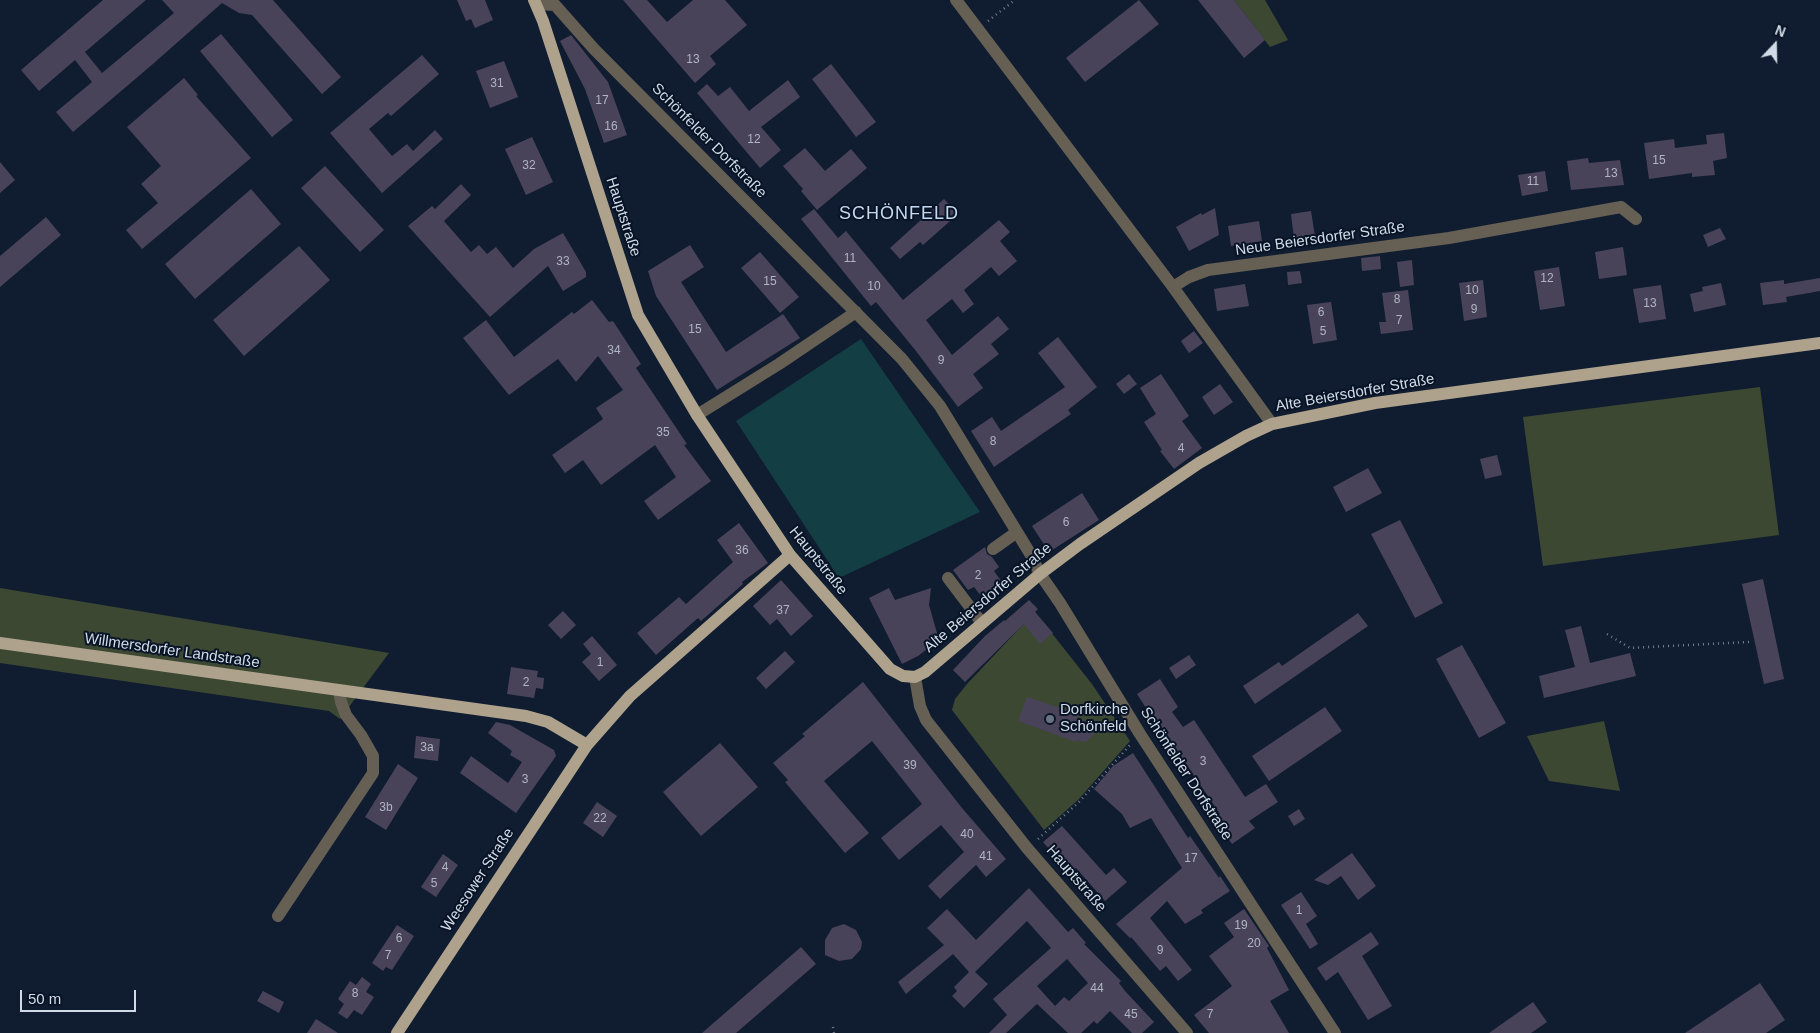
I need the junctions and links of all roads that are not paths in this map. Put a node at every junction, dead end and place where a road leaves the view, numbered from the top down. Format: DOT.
graph roads {
  1 [pos="956,0"];
  2 [pos="535,2"];
  3 [pos="1636,219"];
  4 [pos="1173,287"];
  5 [pos="856,312"];
  6 [pos="1820,344"];
  7 [pos="697,415"];
  8 [pos="1272,424"];
  9 [pos="1017,532"];
  10 [pos="993,549"];
  11 [pos="790,555"];
  12 [pos="1040,574"];
  13 [pos="948,578"];
  14 [pos="982,624"];
  15 [pos="0,642"];
  16 [pos="915,677"];
  17 [pos="340,691"];
  18 [pos="587,745"];
  19 [pos="278,916"];
  20 [pos="397,1033"];
  21 [pos="1187,1033"];
  22 [pos="1335,1033"];
  1 -- 4 [label="street"];
  2 -- 5 [label="street, Schönfelder Dorfstraße"];
  2 -- 7 [label="main road, Hauptstraße"];
  3 -- 4 [label="street, Neue Beiersdorfer Straße"];
  4 -- 8 [label="street"];
  5 -- 7 [label="street"];
  5 -- 9 [label="street, Schönfelder Dorfstraße"];
  6 -- 8 [label="main road, Alte Beiersdorfer Straße"];
  7 -- 11 [label="main road, Hauptstraße"];
  8 -- 12 [label="main road, Alte Beiersdorfer Straße"];
  9 -- 10 [label="street"];
  9 -- 12 [label="street, Schönfelder Dorfstraße"];
  11 -- 16 [label="main road, Hauptstraße"];
  11 -- 18 [label="main road, Weesower Straße"];
  12 -- 14 [label="main road, Alte Beiersdorfer Straße"];
  12 -- 22 [label="street, Schönfelder Dorfstraße"];
  13 -- 14 [label="street"];
  14 -- 16 [label="main road, Alte Beiersdorfer Straße"];
  15 -- 17 [label="main road, Willmersdorfer Landstraße"];
  16 -- 21 [label="street, Hauptstraße"];
  17 -- 18 [label="main road"];
  17 -- 19 [label="street"];
  18 -- 20 [label="main road, Weesower Straße"];
}
